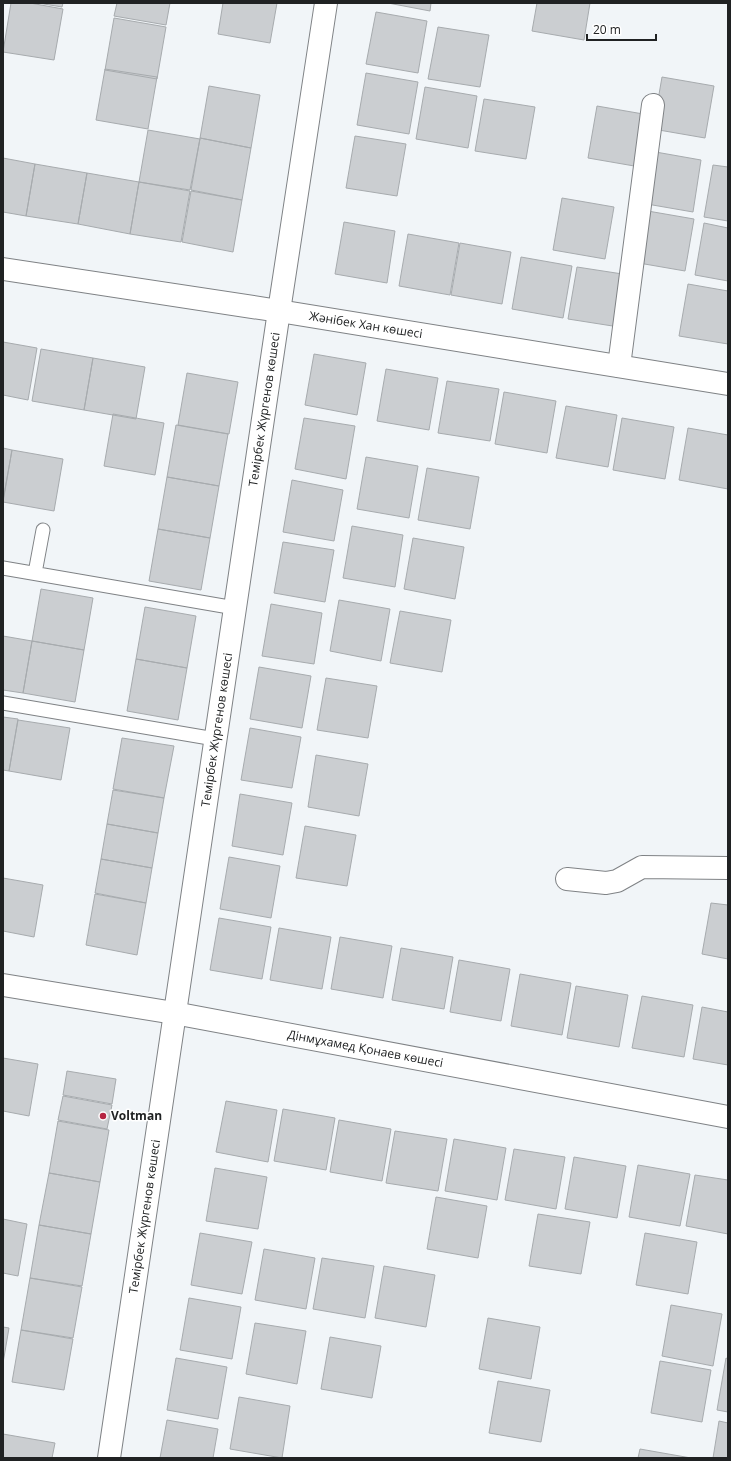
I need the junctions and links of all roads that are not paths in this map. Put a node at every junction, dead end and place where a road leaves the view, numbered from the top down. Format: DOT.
graph roads {
  1 [pos="326,3"];
  2 [pos="653,105"];
  3 [pos="3,269"];
  4 [pos="279,311"];
  5 [pos="619,366"];
  6 [pos="728,384"];
  7 [pos="43,530"];
  8 [pos="3,568"];
  9 [pos="35,573"];
  10 [pos="235,608"];
  11 [pos="3,702"];
  12 [pos="215,739"];
  13 [pos="728,868"];
  14 [pos="567,879"];
  15 [pos="3,985"];
  16 [pos="174,1014"];
  17 [pos="728,1117"];
  18 [pos="109,1458"];
  1 -- 4 [label="street, Темірбек Жүргенов көшесі"];
  2 -- 5 [label="street"];
  3 -- 4 [label="street, Жәнібек Хан көшесі"];
  4 -- 5 [label="street, Жәнібек Хан көшесі"];
  4 -- 10 [label="street, Темірбек Жүргенов көшесі"];
  5 -- 6 [label="street, Жәнібек Хан көшесі"];
  7 -- 9 [label="lane"];
  8 -- 9 [label="lane"];
  9 -- 10 [label="lane"];
  10 -- 12 [label="street, Темірбек Жүргенов көшесі"];
  11 -- 12 [label="lane"];
  12 -- 16 [label="street, Темірбек Жүргенов көшесі"];
  13 -- 14 [label="street"];
  15 -- 16 [label="street, Дінмұхамед Қонаев көшесі"];
  16 -- 17 [label="street, Дінмұхамед Қонаев көшесі"];
  16 -- 18 [label="street, Темірбек Жүргенов көшесі"];
}
